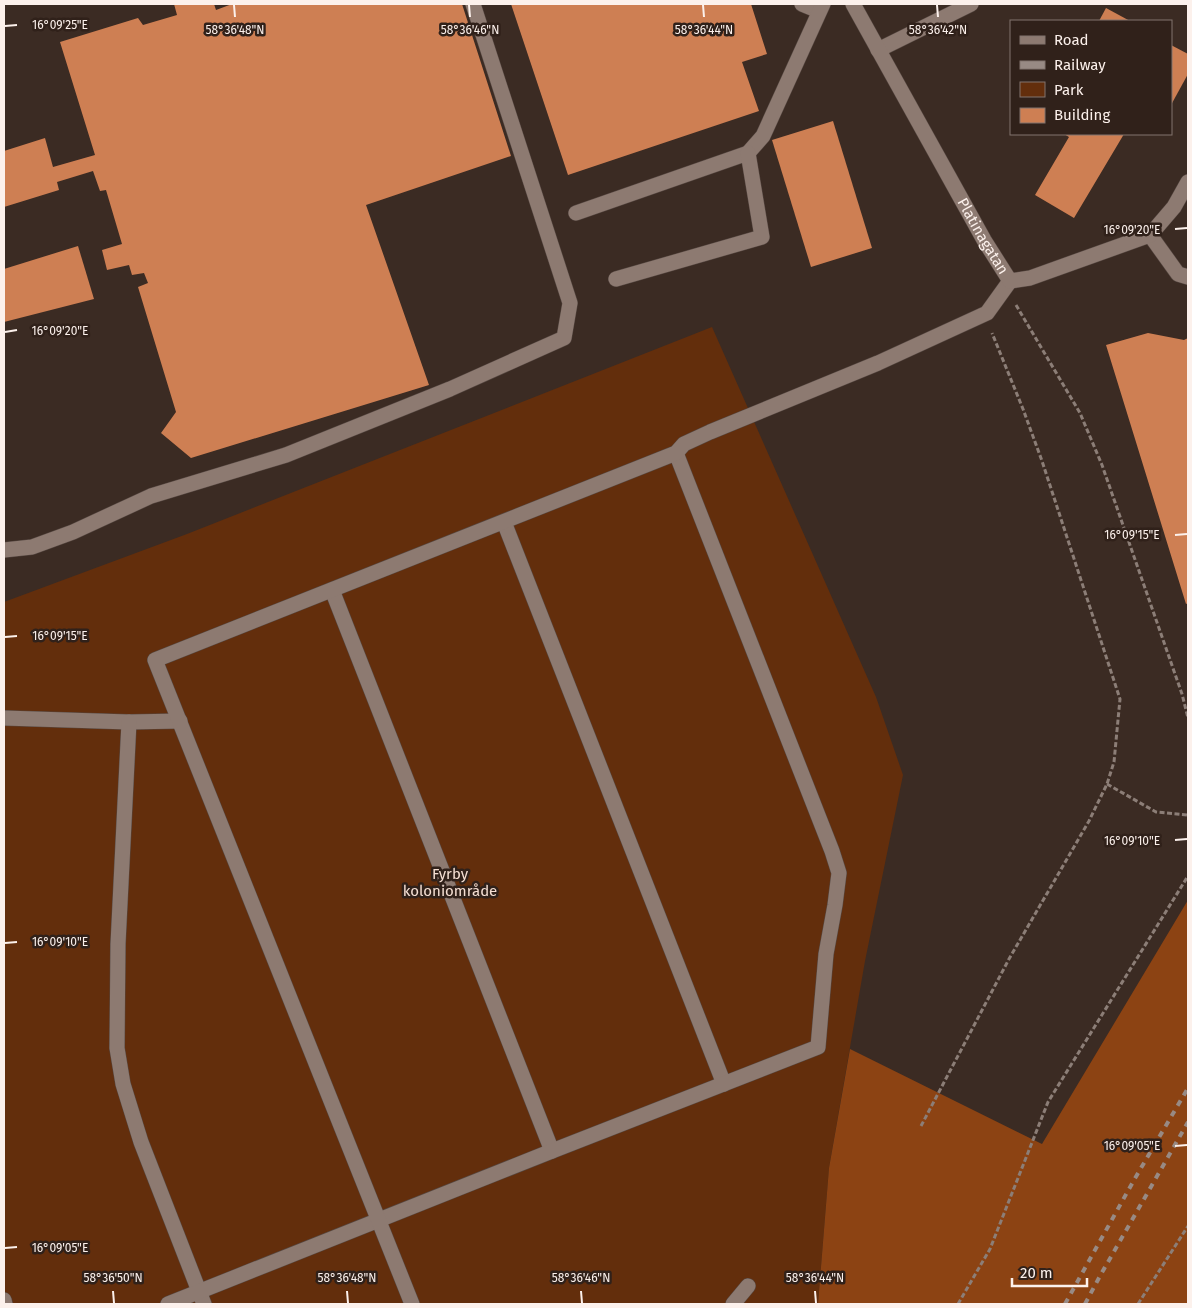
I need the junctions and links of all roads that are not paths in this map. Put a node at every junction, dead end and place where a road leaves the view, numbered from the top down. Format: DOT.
graph roads {
  1 [pos="473,4"];
  2 [pos="802,4"];
  3 [pos="853,4"];
  4 [pos="971,4"];
  5 [pos="821,8"];
  6 [pos="878,50"];
  7 [pos="748,153"];
  8 [pos="1188,182"];
  9 [pos="576,213"];
  10 [pos="1150,235"];
  11 [pos="1188,277"];
  12 [pos="616,279"];
  13 [pos="1010,281"];
  14 [pos="676,453"];
  15 [pos="504,522"];
  16 [pos="4,550"];
  17 [pos="332,590"];
  18 [pos="4,718"];
  19 [pos="180,721"];
  20 [pos="129,722"];
  21 [pos="724,1084"];
  22 [pos="552,1151"];
  23 [pos="378,1220"];
  24 [pos="748,1286"];
  25 [pos="201,1298"];
  26 [pos="4,1300"];
  27 [pos="5,1304"];
  28 [pos="168,1304"];
  29 [pos="412,1304"];
  30 [pos="733,1304"];
  1 -- 16 [label="street"];
  2 -- 5 [label="street"];
  3 -- 6 [label="street, Platinagatan"];
  4 -- 6 [label="street"];
  5 -- 7 [label="street"];
  6 -- 13 [label="street, Platinagatan"];
  7 -- 9 [label="street"];
  7 -- 12 [label="street"];
  8 -- 10 [label="street, Platinagatan"];
  10 -- 11 [label="street"];
  10 -- 13 [label="street, Platinagatan"];
  13 -- 14 [label="street"];
  14 -- 15 [label="street"];
  14 -- 21 [label="street"];
  15 -- 17 [label="street"];
  15 -- 21 [label="street"];
  17 -- 19 [label="street"];
  17 -- 22 [label="street"];
  18 -- 20 [label="street"];
  19 -- 20 [label="street"];
  19 -- 23 [label="street"];
  20 -- 25 [label="street"];
  21 -- 22 [label="street"];
  22 -- 23 [label="street"];
  23 -- 25 [label="street"];
  23 -- 29 [label="street"];
  24 -- 30 [label="street"];
  25 -- 28 [label="street"];
  26 -- 27 [label="street"];
}
